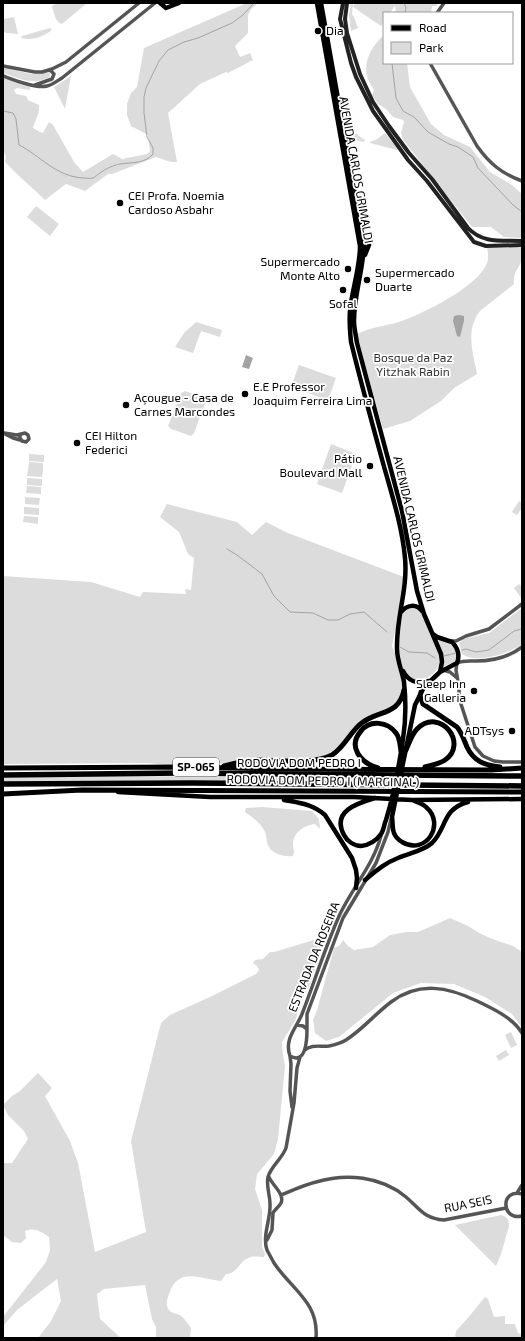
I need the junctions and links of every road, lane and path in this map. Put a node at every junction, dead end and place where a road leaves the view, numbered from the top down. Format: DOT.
graph roads {
  1 [pos="140,3"];
  2 [pos="155,3"];
  3 [pos="160,3"];
  4 [pos="179,3"];
  5 [pos="317,3"];
  6 [pos="321,3"];
  7 [pos="343,3"];
  8 [pos="347,3"];
  9 [pos="444,3"];
  10 [pos="439,12"];
  11 [pos="431,64"];
  12 [pos="3,66"];
  13 [pos="50,70"];
  14 [pos="3,76"];
  15 [pos="34,86"];
  16 [pos="522,181"];
  17 [pos="484,238"];
  18 [pos="522,241"];
  19 [pos="477,244"];
  20 [pos="369,245"];
  21 [pos="522,245"];
  22 [pos="364,258"];
  23 [pos="3,432"];
  24 [pos="20,435"];
  25 [pos="20,440"];
  26 [pos="384,464"];
  27 [pos="393,476"];
  28 [pos="391,490"];
  29 [pos="397,492"];
  30 [pos="522,604"];
  31 [pos="401,613"];
  32 [pos="424,614"];
  33 [pos="433,634"];
  34 [pos="450,641"];
  35 [pos="522,647"];
  36 [pos="457,663"];
  37 [pos="400,666"];
  38 [pos="441,671"];
  39 [pos="457,679"];
  40 [pos="430,680"];
  41 [pos="404,690"];
  42 [pos="421,692"];
  43 [pos="404,751"];
  44 [pos="522,762"];
  45 [pos="184,767"];
  46 [pos="3,768"];
  47 [pos="509,768"];
  48 [pos="522,768"];
  49 [pos="386,769"];
  50 [pos="418,769"];
  51 [pos="409,772"];
  52 [pos="3,775"];
  53 [pos="522,776"];
  54 [pos="3,786"];
  55 [pos="522,786"];
  56 [pos="82,790"];
  57 [pos="522,792"];
  58 [pos="3,794"];
  59 [pos="270,798"];
  60 [pos="375,798"];
  61 [pos="522,799"];
  62 [pos="412,800"];
  63 [pos="474,800"];
  64 [pos="392,817"];
  65 [pos="382,833"];
  66 [pos="365,880"];
  67 [pos="356,888"];
  68 [pos="297,1025"];
  69 [pos="307,1029"];
  70 [pos="522,1033"];
  71 [pos="307,1039"];
  72 [pos="316,1046"];
  73 [pos="304,1050"];
  74 [pos="290,1056"];
  75 [pos="300,1057"];
  76 [pos="291,1116"];
  77 [pos="268,1176"];
  78 [pos="522,1185"];
  79 [pos="278,1190"];
  80 [pos="517,1193"];
  81 [pos="269,1194"];
  82 [pos="522,1194"];
  83 [pos="281,1195"];
  84 [pos="270,1208"];
  85 [pos="506,1208"];
  86 [pos="276,1209"];
  87 [pos="522,1216"];
  88 [pos="268,1224"];
  89 [pos="272,1230"];
  90 [pos="266,1243"];
  91 [pos="316,1338"];
  1 -- 13 [label="street"];
  2 -- 15 [label="street"];
  3 -- 4 [label="main road"];
  5 -- 26 [label="main road, AVENIDA CARLOS GRIMALDI"];
  6 -- 22 [label="main road, AVENIDA CARLOS GRIMALDI"];
  7 -- 19 [label="main road"];
  8 -- 17 [label="main road"];
  9 -- 10 [label="street"];
  11 -- 16 [label="street"];
  12 -- 13 [label="street"];
  13 -- 15 [label="street"];
  14 -- 15 [label="street"];
  17 -- 18 [label="main road"];
  17 -- 19 [label="main road"];
  19 -- 21 [label="main road"];
  20 -- 22 [label="main road"];
  22 -- 27 [label="main road, AVENIDA CARLOS GRIMALDI"];
  23 -- 24 [label="street"];
  23 -- 25 [label="street"];
  24 -- 25 [label="street"];
  24 -- 25 [label="street"];
  26 -- 27 [label="main road"];
  26 -- 28 [label="main road, AVENIDA CARLOS GRIMALDI"];
  27 -- 29 [label="main road, AVENIDA CARLOS GRIMALDI"];
  28 -- 29 [label="main road"];
  28 -- 31 [label="main road, AVENIDA CARLOS GRIMALDI"];
  29 -- 32 [label="main road, AVENIDA CARLOS GRIMALDI"];
  30 -- 34 [label="street"];
  31 -- 32 [label="main road"];
  31 -- 37 [label="main road, AVENIDA CARLOS GRIMALDI"];
  32 -- 33 [label="main road, AVENIDA CARLOS GRIMALDI"];
  33 -- 34 [label="main road"];
  33 -- 38 [label="main road, AVENIDA CARLOS GRIMALDI"];
  34 -- 36 [label="main road"];
  35 -- 36 [label="street"];
  36 -- 38 [label="main road, AVENIDA CARLOS GRIMALDI"];
  36 -- 39 [label="street"];
  37 -- 40 [label="main road"];
  37 -- 41 [label="main road, AVENIDA CARLOS GRIMALDI"];
  38 -- 39 [label="street"];
  38 -- 40 [label="main road, AVENIDA CARLOS GRIMALDI"];
  39 -- 44 [label="street"];
  40 -- 42 [label="main road, AVENIDA CARLOS GRIMALDI"];
  41 -- 43 [label="main road, AVENIDA CARLOS GRIMALDI"];
  41 -- 45 [label="highway"];
  42 -- 43 [label="main road, AVENIDA CARLOS GRIMALDI"];
  42 -- 47 [label="highway"];
  43 -- 49 [label="highway"];
  43 -- 50 [label="highway"];
  43 -- 64 [label="main road, AVENIDA CARLOS GRIMALDI"];
  43 -- 65 [label="main road, AVENIDA CARLOS GRIMALDI"];
  45 -- 46 [label="highway, RODOVIA DOM PEDRO I (MARGINAL) / SP-065"];
  45 -- 49 [label="highway, RODOVIA DOM PEDRO I (MARGINAL) / SP-065"];
  47 -- 48 [label="highway, RODOVIA DOM PEDRO I (MARGINAL) / SP-065"];
  47 -- 50 [label="highway, RODOVIA DOM PEDRO I (MARGINAL) / SP-065"];
  49 -- 51 [label="highway, RODOVIA DOM PEDRO I (MARGINAL) / SP-065"];
  50 -- 51 [label="highway, RODOVIA DOM PEDRO I (MARGINAL) / SP-065"];
  51 -- 52 [label="highway, RODOVIA DOM PEDRO I / SP-065"];
  51 -- 53 [label="highway, RODOVIA DOM PEDRO I / SP-065"];
  54 -- 55 [label="highway, RODOVIA DOM PEDRO I / SP-065"];
  56 -- 57 [label="highway, RODOVIA DOM PEDRO I (MARGINAL) / SP-065"];
  56 -- 58 [label="highway, RODOVIA DOM PEDRO I (MARGINAL) / SP-065"];
  56 -- 59 [label="main road"];
  59 -- 60 [label="main road"];
  59 -- 67 [label="main road"];
  60 -- 62 [label="main road"];
  60 -- 65 [label="main road"];
  61 -- 63 [label="main road"];
  62 -- 63 [label="main road"];
  62 -- 64 [label="main road"];
  63 -- 66 [label="main road"];
  64 -- 66 [label="street, ESTRADA DA ROSEIRA"];
  65 -- 67 [label="street, ESTRADA DA ROSEIRA"];
  66 -- 69 [label="street, ESTRADA DA ROSEIRA"];
  67 -- 68 [label="street, ESTRADA DA ROSEIRA"];
  68 -- 69 [label="street, ESTRADA DA ROSEIRA"];
  68 -- 74 [label="street, ESTRADA DA ROSEIRA"];
  69 -- 71 [label="street, ESTRADA DA ROSEIRA"];
  70 -- 72 [label="street"];
  71 -- 72 [label="street"];
  71 -- 73 [label="street, ESTRADA DA ROSEIRA"];
  72 -- 73 [label="street"];
  73 -- 75 [label="street, ESTRADA DA ROSEIRA"];
  74 -- 75 [label="street"];
  74 -- 76 [label="street, ESTRADA DA ROSEIRA"];
  75 -- 76 [label="street, ESTRADA DA ROSEIRA"];
  76 -- 77 [label="street, ESTRADA DA ROSEIRA"];
  77 -- 79 [label="street"];
  77 -- 81 [label="street"];
  78 -- 80 [label="street"];
  79 -- 81 [label="street"];
  79 -- 83 [label="street"];
  80 -- 82 [label="street"];
  80 -- 85 [label="street"];
  81 -- 84 [label="street"];
  83 -- 85 [label="street, RUA SEIS"];
  83 -- 86 [label="street"];
  84 -- 86 [label="street"];
  84 -- 88 [label="street"];
  85 -- 87 [label="street"];
  86 -- 89 [label="street"];
  88 -- 89 [label="street"];
  88 -- 90 [label="street"];
  89 -- 90 [label="street"];
  90 -- 91 [label="street"];
}
